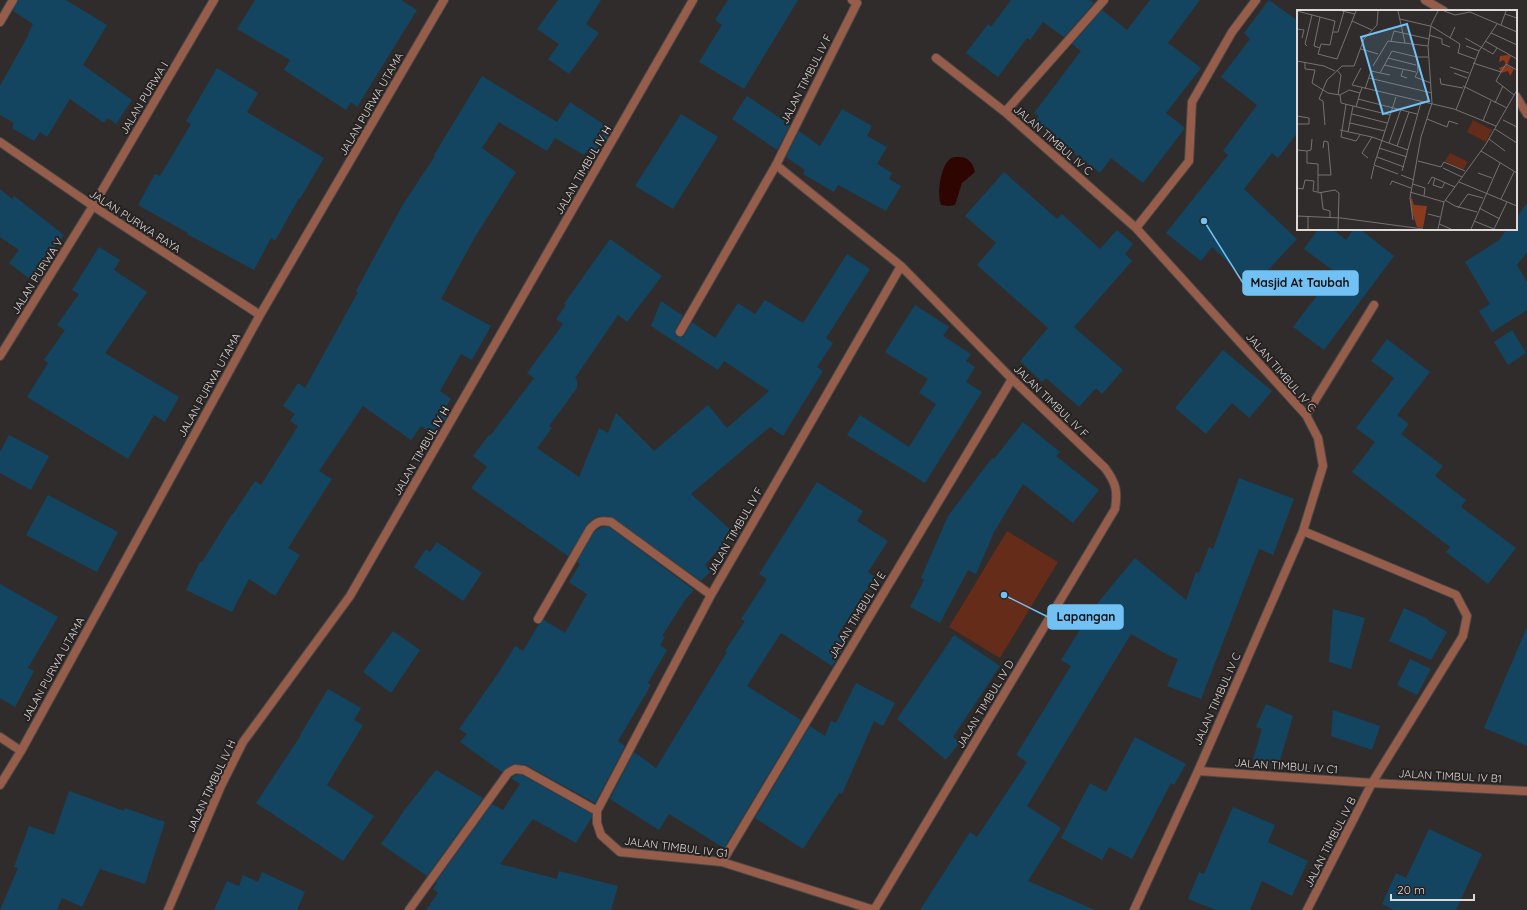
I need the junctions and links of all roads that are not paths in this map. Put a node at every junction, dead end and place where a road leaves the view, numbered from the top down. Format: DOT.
graph roads {
  1 [pos="13,0"];
  2 [pos="214,0"];
  3 [pos="444,0"];
  4 [pos="693,0"];
  5 [pos="1104,0"];
  6 [pos="1256,0"];
  7 [pos="1425,0"];
  8 [pos="855,1"];
  9 [pos="1442,10"];
  10 [pos="0,22"];
  11 [pos="936,58"];
  12 [pos="1517,98"];
  13 [pos="1006,112"];
  14 [pos="1527,114"];
  15 [pos="0,142"];
  16 [pos="776,165"];
  17 [pos="93,206"];
  18 [pos="1136,228"];
  19 [pos="901,266"];
  20 [pos="1374,305"];
  21 [pos="260,315"];
  22 [pos="680,332"];
  23 [pos="1,353"];
  24 [pos="1012,379"];
  25 [pos="1306,415"];
  26 [pos="1115,509"];
  27 [pos="1303,530"];
  28 [pos="711,595"];
  29 [pos="538,619"];
  30 [pos="0,737"];
  31 [pos="21,751"];
  32 [pos="1198,771"];
  33 [pos="1372,783"];
  34 [pos="0,785"];
  35 [pos="1527,791"];
  36 [pos="597,811"];
  37 [pos="722,862"];
  38 [pos="168,910"];
  39 [pos="410,910"];
  40 [pos="874,910"];
  41 [pos="1134,910"];
  42 [pos="1307,910"];
  1 -- 10 [label="street"];
  2 -- 17 [label="street, JALAN PURWA I"];
  3 -- 21 [label="street, JALAN PURWA UTAMA"];
  4 -- 38 [label="street, JALAN TIMBUL IV H"];
  5 -- 13 [label="street"];
  6 -- 18 [label="street"];
  7 -- 9 [label="street"];
  8 -- 16 [label="street, JALAN TIMBUL IV F"];
  11 -- 13 [label="street, JALAN TIMBUL IV C"];
  12 -- 14 [label="street"];
  13 -- 18 [label="street, JALAN TIMBUL IV C"];
  15 -- 17 [label="street, JALAN PURWA RAYA"];
  16 -- 19 [label="street, JALAN TIMBUL IV F"];
  16 -- 22 [label="street, JALAN TIMBUL IV F"];
  17 -- 21 [label="street, JALAN PURWA RAYA"];
  17 -- 23 [label="street, JALAN PURWA V"];
  18 -- 25 [label="street, JALAN TIMBUL IV C"];
  19 -- 24 [label="street, JALAN TIMBUL IV F"];
  19 -- 28 [label="street, JALAN TIMBUL IV F"];
  20 -- 25 [label="street"];
  21 -- 31 [label="street, JALAN PURWA UTAMA"];
  24 -- 26 [label="street, JALAN TIMBUL IV F"];
  24 -- 37 [label="street, JALAN TIMBUL IV E"];
  25 -- 27 [label="street, JALAN TIMBUL IV C"];
  26 -- 40 [label="street, JALAN TIMBUL IV D"];
  27 -- 32 [label="street, JALAN TIMBUL IV C"];
  27 -- 33 [label="street, JALAN TIMBUL IV B"];
  28 -- 29 [label="street"];
  28 -- 36 [label="street, JALAN TIMBUL IV F"];
  30 -- 31 [label="street"];
  31 -- 34 [label="street, JALAN PURWA UTAMA"];
  32 -- 33 [label="street, JALAN TIMBUL IV C1"];
  32 -- 41 [label="street, JALAN TIMBUL IV C"];
  33 -- 35 [label="street, JALAN TIMBUL IV B1"];
  33 -- 42 [label="street, JALAN TIMBUL IV B"];
  36 -- 37 [label="street, JALAN TIMBUL IV G1"];
  36 -- 39 [label="street"];
  37 -- 40 [label="street, JALAN TIMBUL IV G1"];
}
